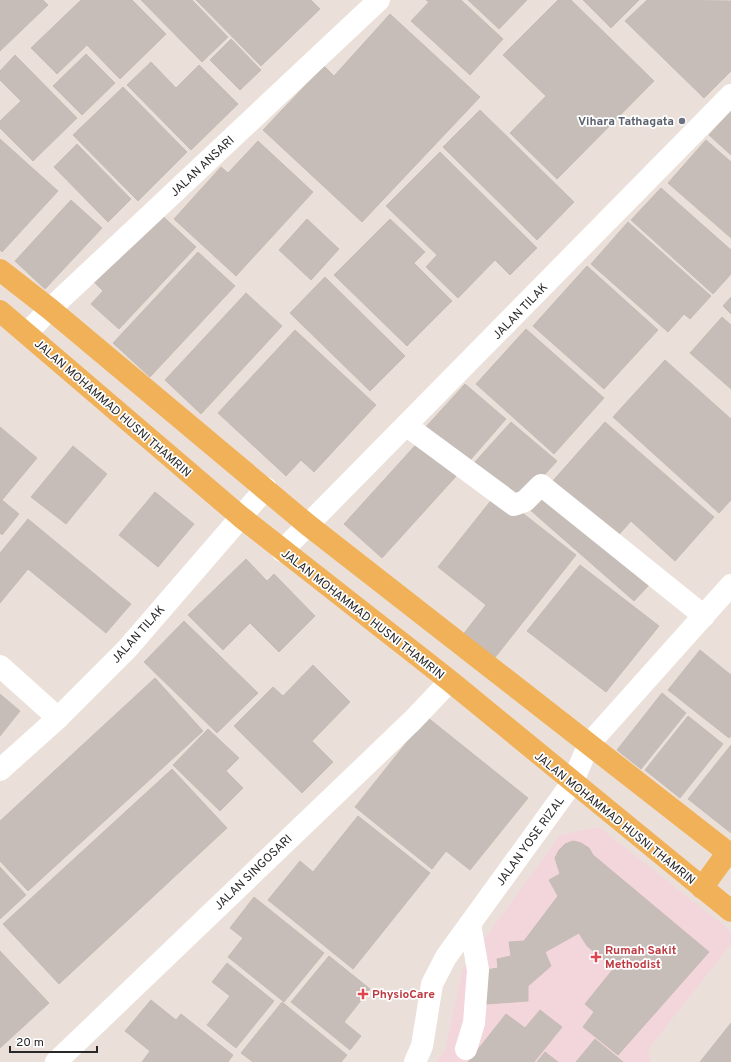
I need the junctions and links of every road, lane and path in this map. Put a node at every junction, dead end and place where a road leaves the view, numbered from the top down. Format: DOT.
graph roads {
  1 [pos="379,0"];
  2 [pos="731,95"];
  3 [pos="0,270"];
  4 [pos="50,309"];
  5 [pos="0,311"];
  6 [pos="27,333"];
  7 [pos="407,426"];
  8 [pos="266,488"];
  9 [pos="241,517"];
  10 [pos="308,525"];
  11 [pos="282,550"];
  12 [pos="731,585"];
  13 [pos="704,616"];
  14 [pos="0,666"];
  15 [pos="450,681"];
  16 [pos="58,718"];
  17 [pos="589,744"];
  18 [pos="0,770"];
  19 [pos="572,783"];
  20 [pos="730,854"];
  21 [pos="702,888"];
  22 [pos="731,911"];
  23 [pos="470,924"];
  24 [pos="466,1049"];
  25 [pos="56,1062"];
  26 [pos="415,1062"];
  1 -- 4 [label="street, JALAN ANSARI"];
  2 -- 7 [label="street, JALAN TILAK"];
  3 -- 4 [label="main road"];
  4 -- 6 [label="street, JALAN ANSARI"];
  4 -- 8 [label="main road"];
  5 -- 6 [label="main road, JALAN MOHAMMAD HUSNI THAMRIN"];
  6 -- 9 [label="main road, JALAN MOHAMMAD HUSNI THAMRIN"];
  7 -- 10 [label="street, JALAN TILAK"];
  7 -- 13 [label="street"];
  8 -- 9 [label="street, JALAN TILAK"];
  8 -- 10 [label="main road"];
  9 -- 11 [label="main road, JALAN MOHAMMAD HUSNI THAMRIN"];
  9 -- 16 [label="street, JALAN TILAK"];
  10 -- 11 [label="street, JALAN TILAK"];
  10 -- 17 [label="main road"];
  11 -- 15 [label="main road, JALAN MOHAMMAD HUSNI THAMRIN"];
  12 -- 13 [label="street, JALAN YOSE RIZAL"];
  13 -- 17 [label="street, JALAN YOSE RIZAL"];
  14 -- 16 [label="street"];
  15 -- 19 [label="main road, JALAN MOHAMMAD HUSNI THAMRIN"];
  15 -- 25 [label="street, JALAN SINGOSARI"];
  16 -- 18 [label="street, JALAN TILAK"];
  17 -- 19 [label="street, JALAN YOSE RIZAL"];
  17 -- 20 [label="main road"];
  19 -- 21 [label="main road, JALAN MOHAMMAD HUSNI THAMRIN"];
  19 -- 23 [label="street, JALAN YOSE RIZAL"];
  20 -- 21 [label="main road"];
  21 -- 22 [label="main road, JALAN MOHAMMAD HUSNI THAMRIN"];
  23 -- 24 [label="street"];
  23 -- 26 [label="street, JALAN YOSE RIZAL"];
}
